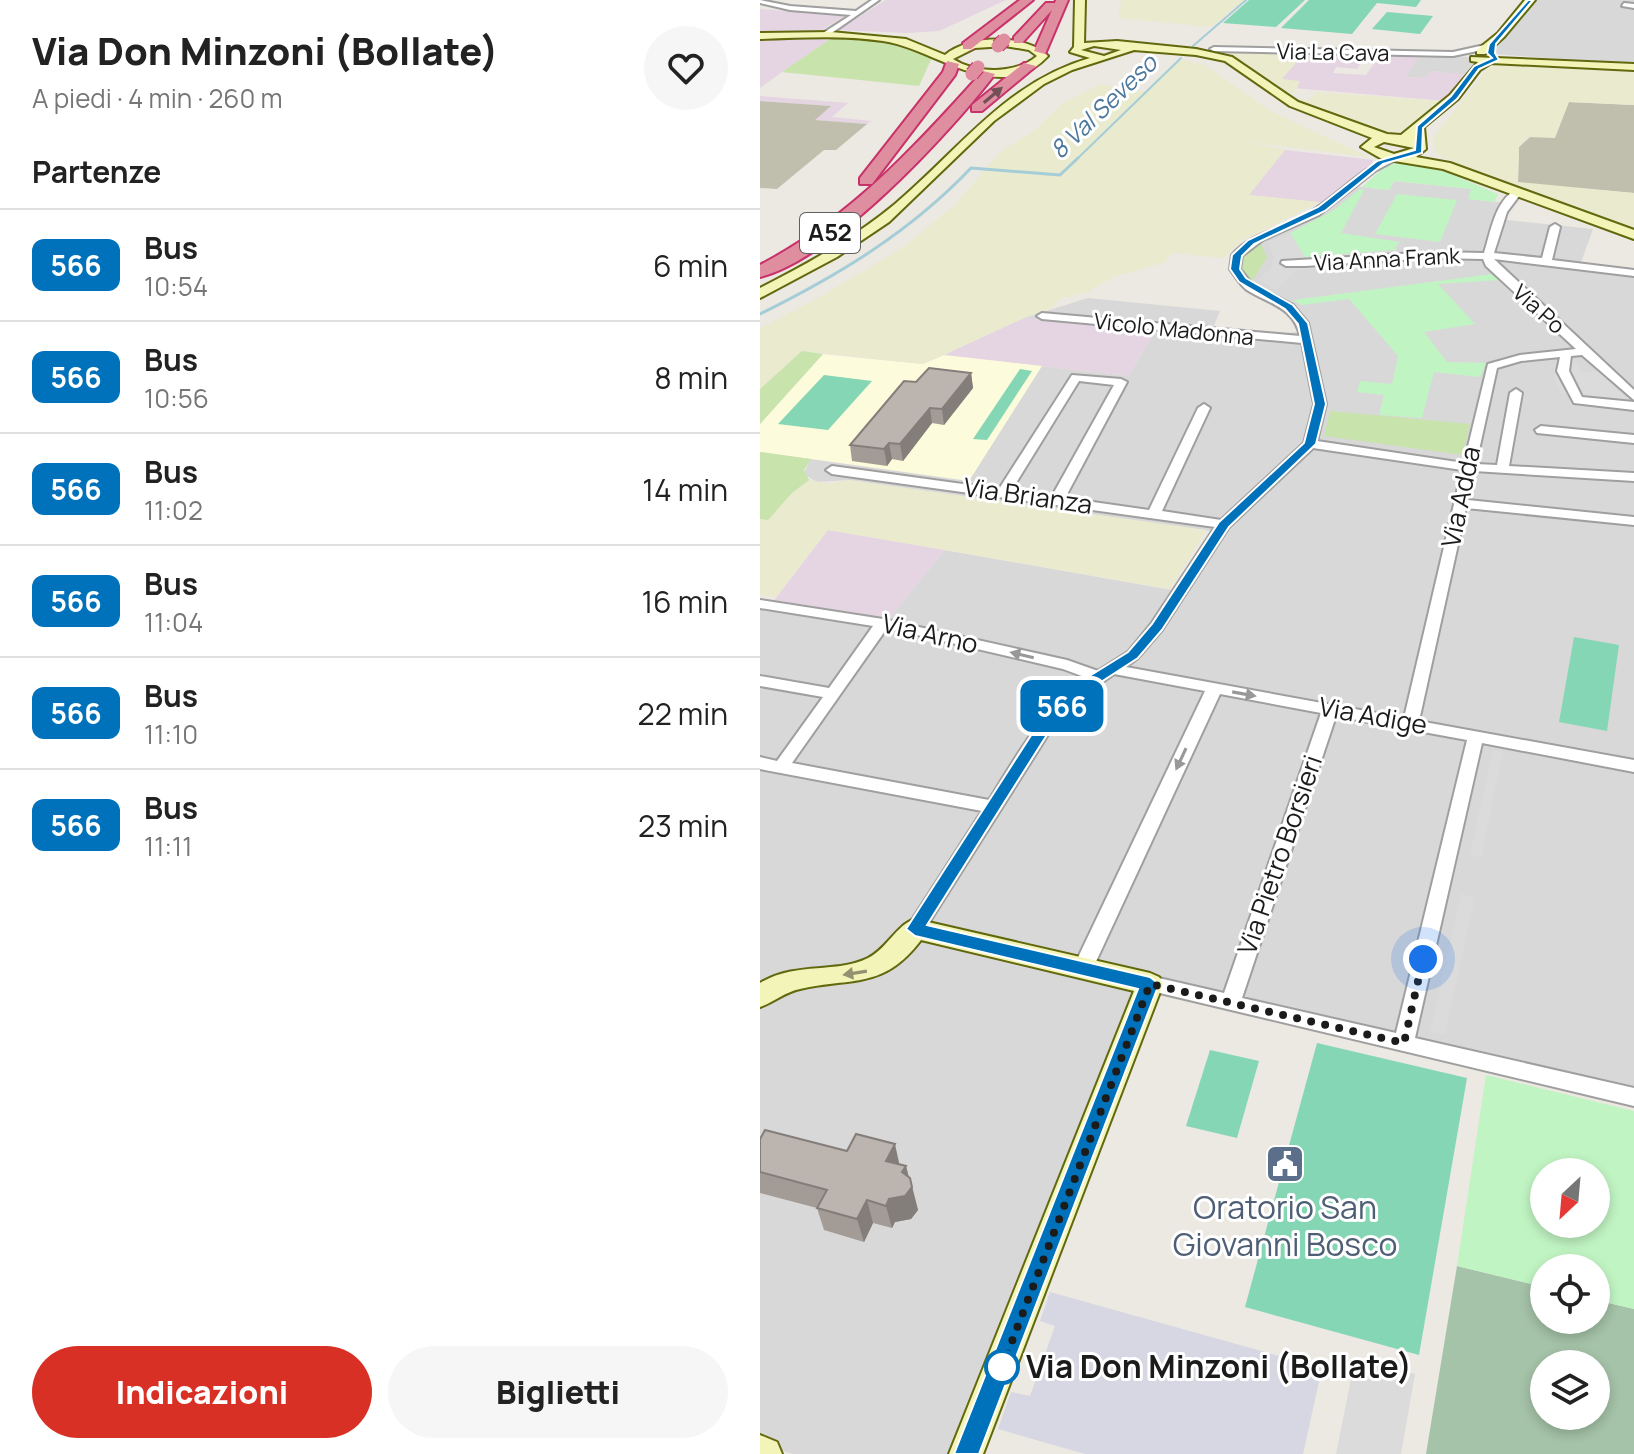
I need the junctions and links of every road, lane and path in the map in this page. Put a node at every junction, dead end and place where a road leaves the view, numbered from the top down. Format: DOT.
graph roads {
  1 [pos="876,0"];
  2 [pos="1027,0"];
  3 [pos="1041,0"];
  4 [pos="1054,0"];
  5 [pos="1062,0"];
  6 [pos="1080,0"];
  7 [pos="1530,0"];
  8 [pos="760,1"];
  9 [pos="858,13"];
  10 [pos="826,35"];
  11 [pos="1080,35"];
  12 [pos="760,36"];
  13 [pos="1009,43"];
  14 [pos="1104,43"];
  15 [pos="964,47"];
  16 [pos="921,49"];
  17 [pos="1214,49"];
  18 [pos="1127,50"];
  19 [pos="1040,51"];
  20 [pos="1453,54"];
  21 [pos="1484,56"];
  22 [pos="1075,58"];
  23 [pos="1521,60"];
  24 [pos="1552,61"];
  25 [pos="950,62"];
  26 [pos="1029,66"];
  27 [pos="1634,67"];
  28 [pos="983,71"];
  29 [pos="1351,128"];
  30 [pos="1419,128"];
  31 [pos="1392,139"];
  32 [pos="1419,147"];
  33 [pos="1374,154"];
  34 [pos="1398,157"];
  35 [pos="1446,166"];
  36 [pos="866,181"];
  37 [pos="891,182"];
  38 [pos="1524,194"];
  39 [pos="1555,227"];
  40 [pos="1634,235"];
  41 [pos="760,257"];
  42 [pos="1488,257"];
  43 [pos="1286,263"];
  44 [pos="1546,263"];
  45 [pos="760,272"];
  46 [pos="1634,273"];
  47 [pos="760,294"];
  48 [pos="1042,316"];
  49 [pos="1307,340"];
  50 [pos="1586,351"];
  51 [pos="1563,353"];
  52 [pos="1516,393"];
  53 [pos="1634,396"];
  54 [pos="1634,406"];
  55 [pos="1204,408"];
  56 [pos="1541,430"];
  57 [pos="1634,439"];
  58 [pos="1310,444"];
  59 [pos="1467,467"];
  60 [pos="832,470"];
  61 [pos="1502,470"];
  62 [pos="1634,477"];
  63 [pos="1004,492"];
  64 [pos="1057,500"];
  65 [pos="1460,503"];
  66 [pos="1154,514"];
  67 [pos="1634,521"];
  68 [pos="1224,524"];
  69 [pos="760,604"];
  70 [pos="883,623"];
  71 [pos="1105,672"];
  72 [pos="760,681"];
  73 [pos="1214,689"];
  74 [pos="834,694"];
  75 [pos="1331,708"];
  76 [pos="1411,723"];
  77 [pos="1476,735"];
  78 [pos="760,763"];
  79 [pos="1634,766"];
  80 [pos="781,767"];
  81 [pos="992,807"];
  82 [pos="915,929"];
  83 [pos="1083,968"];
  84 [pos="1150,984"];
  85 [pos="760,996"];
  86 [pos="1230,1003"];
  87 [pos="1404,1043"];
  88 [pos="1634,1097"];
  89 [pos="966,1454"];
  1 -- 9 [label="street"];
  2 -- 15 [label="highway"];
  3 -- 13 [label="highway, A52"];
  4 -- 13 [label="highway, A52"];
  5 -- 19 [label="highway"];
  6 -- 11 [label="street"];
  7 -- 21 [label="street"];
  8 -- 9 [label="street"];
  9 -- 10 [label="street"];
  10 -- 12 [label="street"];
  10 -- 16 [label="street"];
  11 -- 14 [label="street"];
  11 -- 22 [label="street"];
  13 -- 28 [label="highway, A52"];
  14 -- 18 [label="street"];
  14 -- 22 [label="street"];
  15 -- 16 [label="street"];
  15 -- 19 [label="street"];
  15 -- 25 [label="street"];
  16 -- 25 [label="street"];
  17 -- 20 [label="street, Via La Cava"];
  18 -- 22 [label="street"];
  18 -- 29 [label="street"];
  19 -- 26 [label="street"];
  20 -- 21 [label="street, Via La Cava"];
  20 -- 21 [label="street"];
  21 -- 23 [label="street"];
  21 -- 23 [label="street"];
  21 -- 24 [label="street"];
  21 -- 30 [label="street"];
  22 -- 47 [label="street"];
  23 -- 24 [label="street"];
  24 -- 27 [label="street"];
  25 -- 26 [label="street"];
  25 -- 36 [label="highway"];
  37 -- 26 [label="highway, one-way"];
  28 -- 36 [label="highway, A52"];
  28 -- 37 [label="highway, A52"];
  29 -- 31 [label="street"];
  29 -- 33 [label="street"];
  30 -- 31 [label="street"];
  30 -- 32 [label="street"];
  31 -- 32 [label="street"];
  31 -- 33 [label="street"];
  32 -- 34 [label="street"];
  32 -- 35 [label="street"];
  33 -- 34 [label="street"];
  33 -- 49 [label="street"];
  34 -- 35 [label="street"];
  35 -- 38 [label="street"];
  36 -- 41 [label="highway, A52"];
  37 -- 45 [label="highway, A52"];
  38 -- 40 [label="street"];
  38 -- 42 [label="street"];
  39 -- 44 [label="street"];
  42 -- 43 [label="street, Via Anna Frank"];
  42 -- 44 [label="street, Via Anna Frank"];
  42 -- 50 [label="street, Via Po"];
  44 -- 46 [label="street, Via Anna Frank"];
  48 -- 49 [label="street, Vicolo Madonna"];
  49 -- 58 [label="street"];
  50 -- 51 [label="street, Via Adda"];
  50 -- 53 [label="street, Via Po"];
  51 -- 54 [label="street"];
  51 -- 59 [label="street, Via Adda"];
  52 -- 61 [label="street"];
  55 -- 66 [label="street"];
  56 -- 57 [label="street"];
  58 -- 59 [label="street"];
  58 -- 68 [label="street"];
  59 -- 61 [label="street"];
  59 -- 65 [label="street, Via Adda"];
  60 -- 63 [label="street, Via Brianza"];
  61 -- 62 [label="street"];
  63 -- 64 [label="street, Via Brianza"];
  63 -- 64 [label="street"];
  64 -- 66 [label="street, Via Brianza"];
  65 -- 67 [label="street"];
  65 -- 76 [label="street, Via Adda"];
  66 -- 68 [label="street, Via Brianza"];
  68 -- 71 [label="street"];
  69 -- 70 [label="street, Via Arno"];
  71 -- 70 [label="street, Via Arno, one-way"];
  70 -- 74 [label="street"];
  71 -- 73 [label="street, Via Adige"];
  71 -- 81 [label="street"];
  72 -- 74 [label="street"];
  73 -- 75 [label="street, Via Adige, one-way"];
  73 -- 83 [label="street, one-way"];
  74 -- 80 [label="street"];
  75 -- 76 [label="street, Via Adige"];
  75 -- 86 [label="street, Via Pietro Borsieri"];
  76 -- 77 [label="street, Via Adige"];
  77 -- 79 [label="street, Via Adige"];
  77 -- 87 [label="street"];
  78 -- 80 [label="street"];
  80 -- 81 [label="street"];
  81 -- 82 [label="street"];
  82 -- 83 [label="street"];
  82 -- 85 [label="street, one-way"];
  83 -- 84 [label="street"];
  84 -- 86 [label="street"];
  84 -- 89 [label="street"];
  86 -- 87 [label="street"];
  87 -- 88 [label="street"];
}
